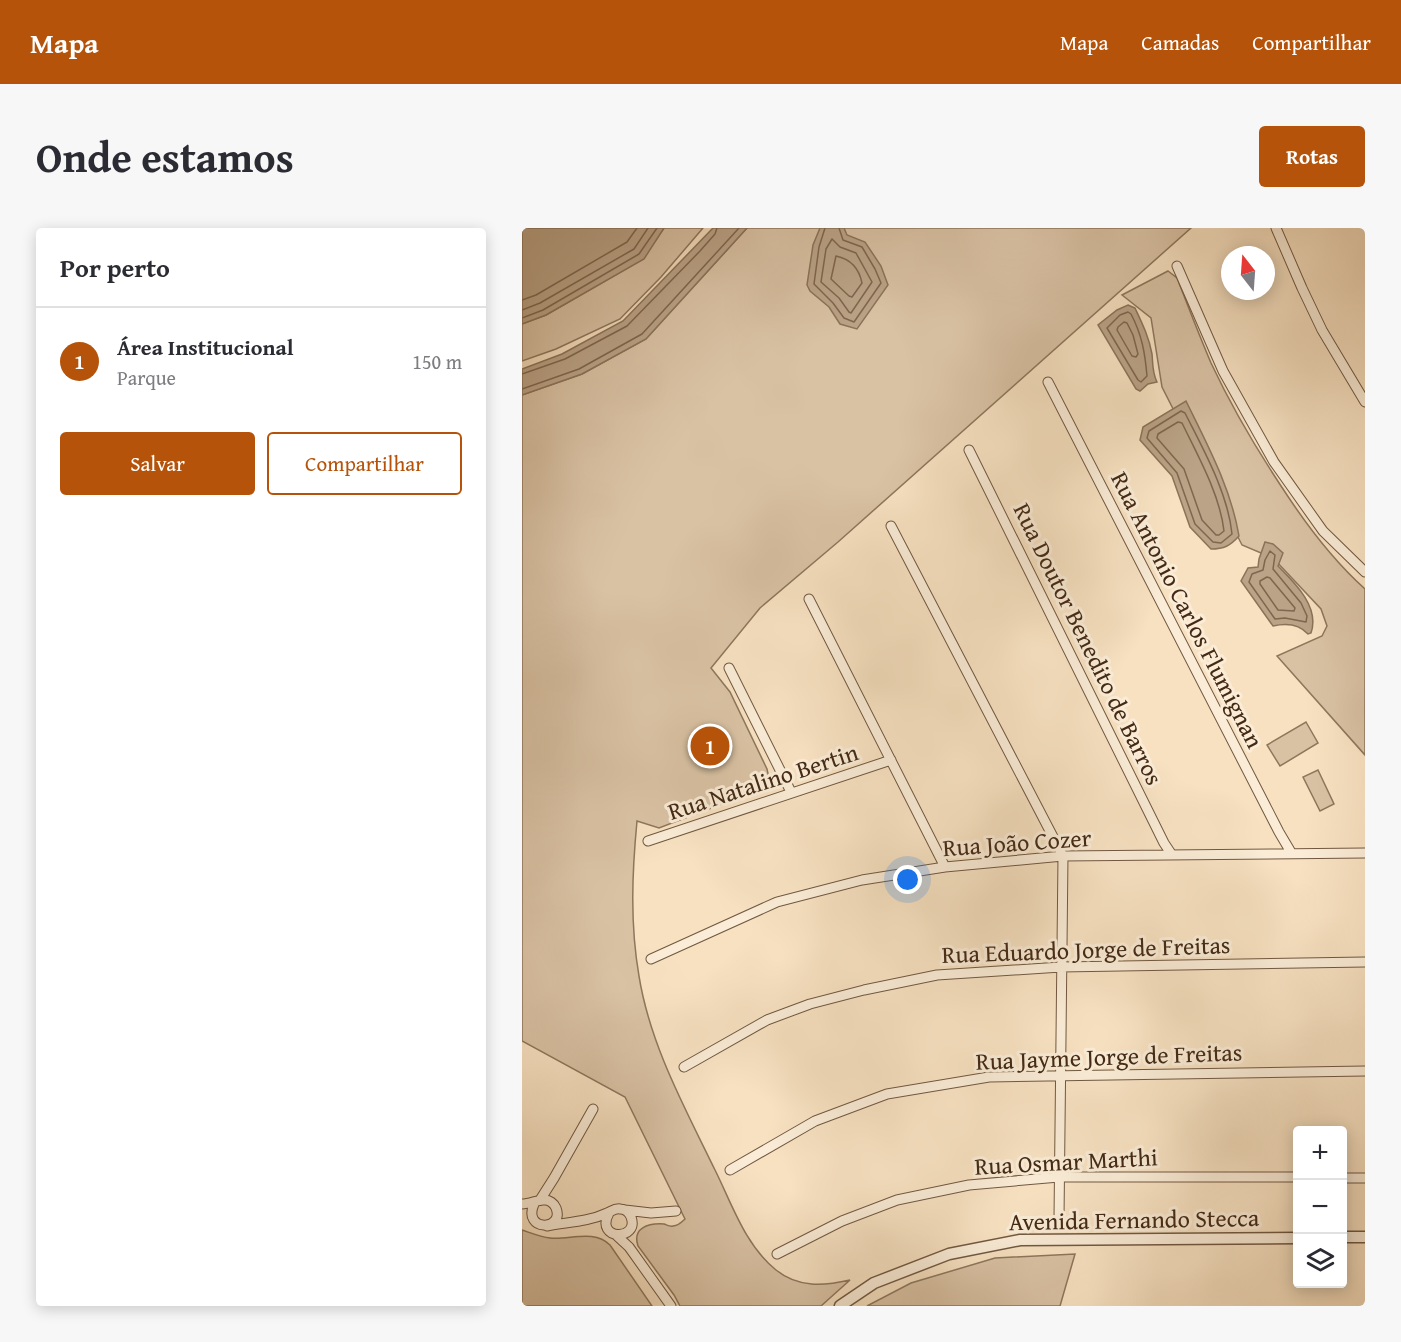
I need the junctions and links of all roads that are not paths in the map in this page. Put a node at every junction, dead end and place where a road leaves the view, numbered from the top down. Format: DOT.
graph roads {
  1 [pos="1276,228"];
  2 [pos="1177,266"];
  3 [pos="1048,382"];
  4 [pos="1365,402"];
  5 [pos="969,450"];
  6 [pos="891,526"];
  7 [pos="1365,572"];
  8 [pos="809,599"];
  9 [pos="729,668"];
  10 [pos="891,760"];
  11 [pos="791,792"];
  12 [pos="648,841"];
  13 [pos="1292,854"];
  14 [pos="1365,854"];
  15 [pos="1172,855"];
  16 [pos="1063,856"];
  17 [pos="945,867"];
  18 [pos="651,959"];
  19 [pos="1365,962"];
  20 [pos="1061,967"];
  21 [pos="684,1067"];
  22 [pos="1365,1071"];
  23 [pos="1060,1074"];
  24 [pos="593,1108"];
  25 [pos="730,1170"];
  26 [pos="1059,1177"];
  27 [pos="554,1178"];
  28 [pos="1293,1178"];
  29 [pos="1347,1178"];
  30 [pos="1365,1178"];
  31 [pos="537,1202"];
  32 [pos="522,1204"];
  33 [pos="555,1206"];
  34 [pos="625,1210"];
  35 [pos="676,1211"];
  36 [pos="609,1213"];
  37 [pos="651,1213"];
  38 [pos="522,1215"];
  39 [pos="1059,1218"];
  40 [pos="589,1220"];
  41 [pos="576,1221"];
  42 [pos="534,1222"];
  43 [pos="547,1226"];
  44 [pos="606,1226"];
  45 [pos="630,1228"];
  46 [pos="616,1235"];
  47 [pos="1347,1237"];
  48 [pos="1365,1237"];
  49 [pos="1293,1238"];
  50 [pos="629,1247"];
  51 [pos="777,1254"];
  52 [pos="671,1306"];
  53 [pos="840,1306"];
  1 -- 4 [label="street"];
  2 -- 7 [label="street"];
  3 -- 13 [label="street, Rua Antonio Carlos Flumignan"];
  5 -- 15 [label="street, Rua Doutor Benedito de Barros"];
  6 -- 16 [label="street"];
  8 -- 10 [label="street"];
  9 -- 11 [label="street"];
  10 -- 11 [label="street, Rua Natalino Bertin"];
  10 -- 17 [label="street"];
  11 -- 12 [label="street, Rua Natalino Bertin"];
  13 -- 14 [label="street, Rua João Cozer"];
  13 -- 15 [label="street, Rua João Cozer"];
  15 -- 16 [label="street, Rua João Cozer"];
  16 -- 17 [label="street, Rua João Cozer"];
  16 -- 20 [label="street"];
  17 -- 18 [label="street, Rua João Cozer"];
  19 -- 20 [label="street, Rua Eduardo Jorge de Freitas"];
  20 -- 21 [label="street, Rua Eduardo Jorge de Freitas"];
  20 -- 23 [label="street"];
  22 -- 23 [label="street, Rua Jayme Jorge de Freitas"];
  23 -- 25 [label="street, Rua Jayme Jorge de Freitas"];
  23 -- 26 [label="street"];
  24 -- 27 [label="street"];
  26 -- 28 [label="street, Rua Osmar Marthi"];
  26 -- 39 [label="street"];
  26 -- 51 [label="street, Rua Osmar Marthi"];
  27 -- 31 [label="street"];
  27 -- 33 [label="street"];
  29 -- 30 [label="street"];
  31 -- 32 [label="street"];
  31 -- 33 [label="street"];
  31 -- 42 [label="street"];
  33 -- 41 [label="street"];
  33 -- 43 [label="street"];
  34 -- 36 [label="street"];
  34 -- 37 [label="street"];
  34 -- 45 [label="street"];
  35 -- 37 [label="street"];
  36 -- 40 [label="street"];
  36 -- 44 [label="street"];
  37 -- 45 [label="street"];
  38 -- 42 [label="street"];
  40 -- 41 [label="street"];
  40 -- 44 [label="street"];
  41 -- 43 [label="street"];
  42 -- 43 [label="street"];
  44 -- 46 [label="street"];
  45 -- 46 [label="street"];
  45 -- 50 [label="street"];
  46 -- 50 [label="street"];
  47 -- 48 [label="street"];
  49 -- 53 [label="street, Avenida Fernando Stecca"];
  50 -- 52 [label="street"];
}
